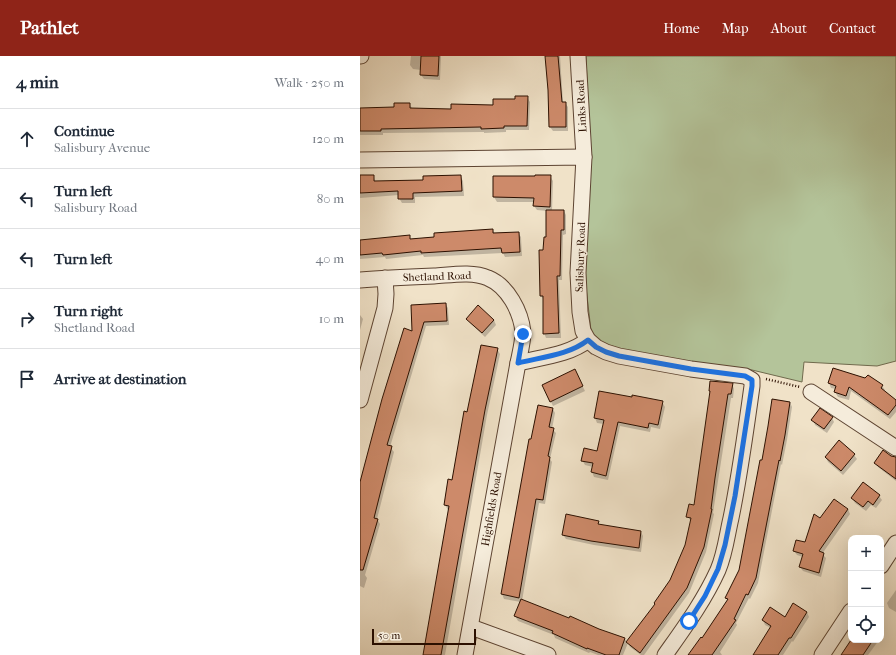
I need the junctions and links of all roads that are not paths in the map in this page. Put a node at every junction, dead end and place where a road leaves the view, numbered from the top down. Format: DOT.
graph roads {
  1 [pos="578,56"];
  2 [pos="584,157"];
  3 [pos="360,160"];
  4 [pos="385,278"];
  5 [pos="360,280"];
  6 [pos="588,340"];
  7 [pos="518,363"];
  8 [pos="811,392"];
  9 [pos="360,400"];
  10 [pos="896,448"];
  11 [pos="896,543"];
  12 [pos="884,561"];
  13 [pos="848,616"];
  14 [pos="471,627"];
  15 [pos="465,655"];
  16 [pos="548,655"];
  17 [pos="665,655"];
  18 [pos="822,655"];
  1 -- 2 [label="street, Links Road"];
  2 -- 3 [label="street"];
  2 -- 6 [label="street, Salisbury Road"];
  4 -- 5 [label="street, Shetland Road"];
  4 -- 7 [label="street, Shetland Road"];
  4 -- 9 [label="street"];
  6 -- 7 [label="street"];
  6 -- 17 [label="street"];
  7 -- 14 [label="street, Highfields Road"];
  8 -- 10 [label="street"];
  11 -- 12 [label="street"];
  13 -- 18 [label="street"];
  14 -- 15 [label="street, Highfields Road"];
  14 -- 16 [label="street"];
}
